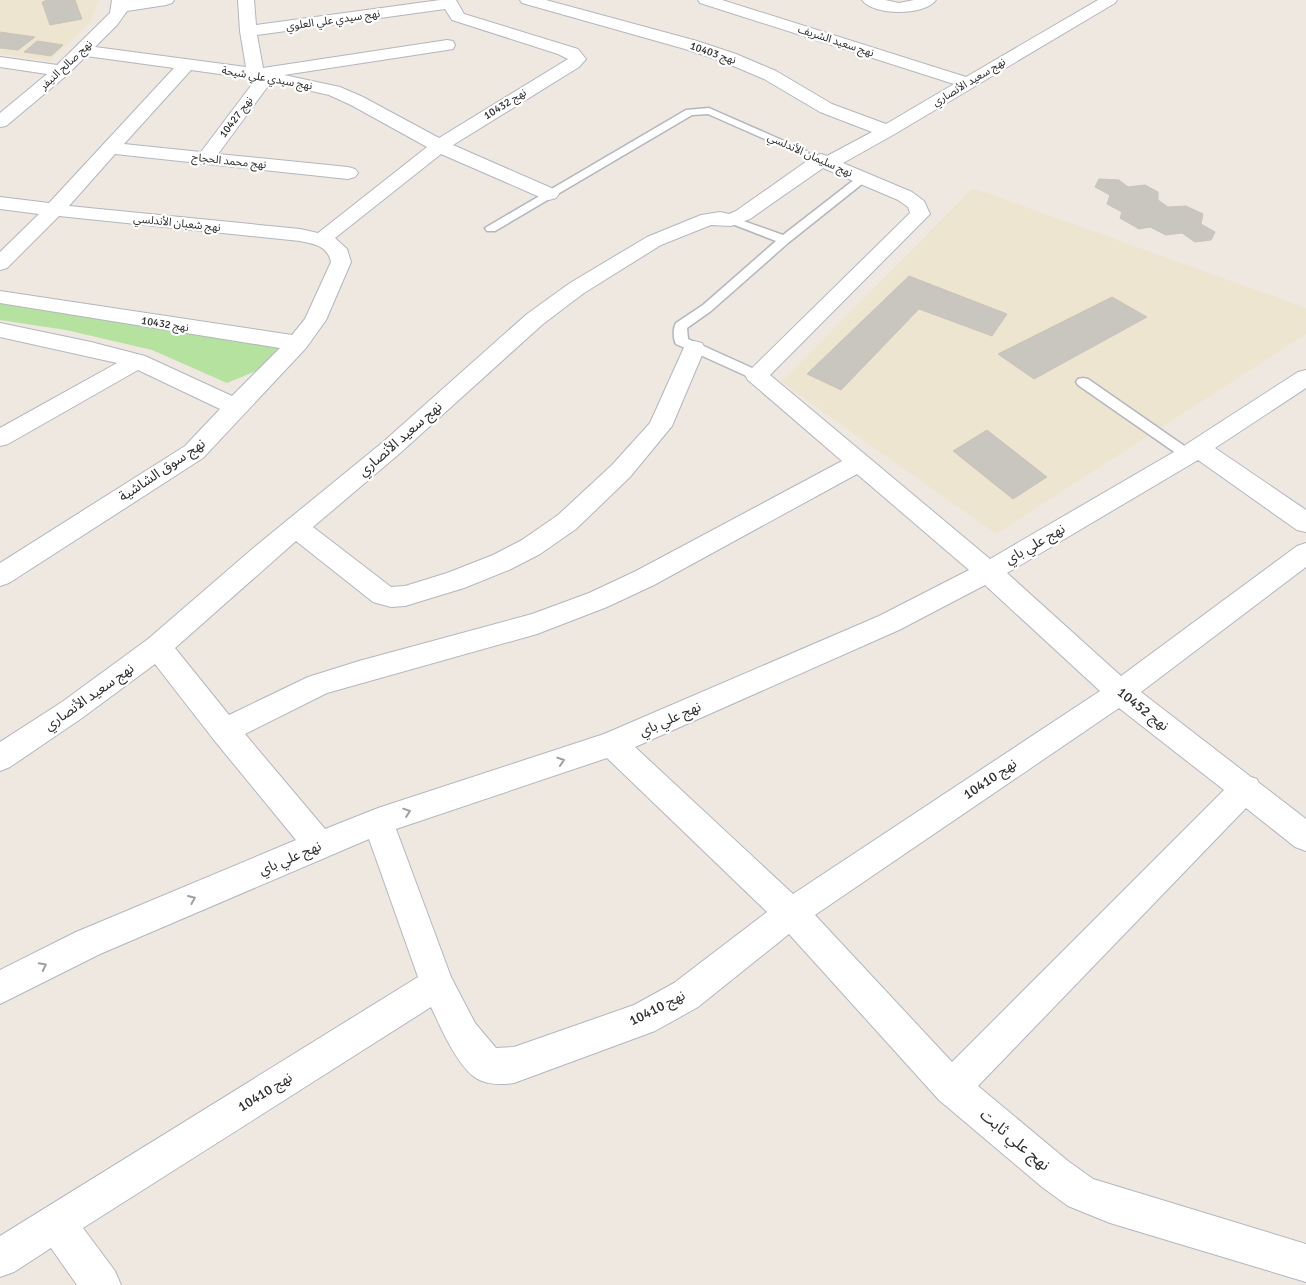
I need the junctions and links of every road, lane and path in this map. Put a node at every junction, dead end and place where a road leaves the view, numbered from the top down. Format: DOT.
graph roads {
  1 [pos="166,0"];
  2 [pos="246,0"];
  3 [pos="528,0"];
  4 [pos="706,0"];
  5 [pos="870,0"];
  6 [pos="928,0"];
  7 [pos="1109,0"];
  8 [pos="448,2"];
  9 [pos="120,3"];
  10 [pos="248,31"];
  11 [pos="447,45"];
  12 [pos="82,50"];
  13 [pos="0,62"];
  14 [pos="186,64"];
  15 [pos="61,71"];
  16 [pos="262,75"];
  17 [pos="967,83"];
  18 [pos="0,122"];
  19 [pos="888,131"];
  20 [pos="439,146"];
  21 [pos="110,148"];
  22 [pos="205,159"];
  23 [pos="824,161"];
  24 [pos="348,173"];
  25 [pos="863,178"];
  26 [pos="549,194"];
  27 [pos="0,203"];
  28 [pos="54,210"];
  29 [pos="731,220"];
  30 [pos="491,228"];
  31 [pos="322,239"];
  32 [pos="784,240"];
  33 [pos="0,264"];
  34 [pos="0,297"];
  35 [pos="0,330"];
  36 [pos="32,335"];
  37 [pos="298,343"];
  38 [pos="694,348"];
  39 [pos="0,351"];
  40 [pos="137,361"];
  41 [pos="756,376"];
  42 [pos="1306,377"];
  43 [pos="1084,382"];
  44 [pos="235,407"];
  45 [pos="0,438"];
  46 [pos="1193,452"];
  47 [pos="860,462"];
  48 [pos="1306,522"];
  49 [pos="296,528"];
  50 [pos="1306,553"];
  51 [pos="988,572"];
  52 [pos="0,576"];
  53 [pos="158,647"];
  54 [pos="1120,692"];
  55 [pos="224,731"];
  56 [pos="612,744"];
  57 [pos="0,758"];
  58 [pos="1246,788"];
  59 [pos="378,822"];
  60 [pos="1306,837"];
  61 [pos="319,845"];
  62 [pos="792,913"];
  63 [pos="437,984"];
  64 [pos="0,988"];
  65 [pos="952,1087"];
  66 [pos="56,1223"];
  67 [pos="0,1258"];
  68 [pos="1306,1263"];
  69 [pos="101,1285"];
  1 -- 9 [label="street"];
  2 -- 10 [label="street"];
  3 -- 19 [label="street, نهج 10403"];
  4 -- 17 [label="street, نهج سعيد الشريف"];
  5 -- 6 [label="street"];
  7 -- 17 [label="street, نهج سعيد الأنصاري"];
  8 -- 10 [label="street, نهج سيدي علي العلوي"];
  8 -- 20 [label="street, نهج 10432"];
  9 -- 12 [label="street, نهج صالح النيفر"];
  10 -- 16 [label="street"];
  11 -- 16 [label="street"];
  12 -- 14 [label="street, نهج سيدي علي شيحة"];
  12 -- 15 [label="street, نهج صالح النيفر"];
  13 -- 15 [label="street"];
  14 -- 16 [label="street, نهج سيدي علي شيحة"];
  14 -- 21 [label="street"];
  15 -- 18 [label="street, نهج صالح النيفر"];
  16 -- 20 [label="street, نهج سيدي علي شيحة"];
  16 -- 22 [label="street, نهج 10427"];
  17 -- 19 [label="street, نهج سعيد الأنصاري"];
  19 -- 23 [label="street, نهج سعيد الأنصاري"];
  20 -- 26 [label="street, نهج سيدي علي شيحة"];
  20 -- 31 [label="street, نهج 10432"];
  21 -- 22 [label="street, نهج محمد الحجاج"];
  21 -- 28 [label="street"];
  22 -- 24 [label="street, نهج محمد الحجاج"];
  23 -- 25 [label="street, نهج سليمان الأندلسي"];
  23 -- 26 [label="lane, نهج سليمان الأندلسي"];
  23 -- 29 [label="street, نهج سعيد الأنصاري"];
  25 -- 32 [label="lane"];
  25 -- 41 [label="street, نهج سليمان الأندلسي"];
  26 -- 30 [label="lane, نهج سليمان الأندلسي"];
  27 -- 28 [label="street, نهج شعبان الأندلسي"];
  28 -- 31 [label="street, نهج شعبان الأندلسي"];
  28 -- 33 [label="street"];
  29 -- 32 [label="lane"];
  29 -- 49 [label="street, نهج سعيد الأنصاري"];
  31 -- 37 [label="street"];
  32 -- 38 [label="lane"];
  34 -- 37 [label="street, نهج 10432"];
  35 -- 36 [label="street"];
  36 -- 39 [label="street"];
  36 -- 40 [label="street"];
  37 -- 44 [label="street, نهج سوق الشاشية"];
  38 -- 41 [label="lane"];
  38 -- 49 [label="street"];
  40 -- 44 [label="street"];
  40 -- 45 [label="street"];
  41 -- 47 [label="street, نهج 10452"];
  42 -- 46 [label="street, نهج علي باي"];
  43 -- 46 [label="lane"];
  44 -- 52 [label="street, نهج سوق الشاشية"];
  46 -- 48 [label="street"];
  46 -- 51 [label="street, نهج علي باي"];
  47 -- 51 [label="street, نهج 10452"];
  47 -- 55 [label="street"];
  49 -- 53 [label="street, نهج سعيد الأنصاري"];
  50 -- 54 [label="street, نهج 10410"];
  51 -- 54 [label="street, نهج 10452"];
  51 -- 56 [label="street, نهج علي باي"];
  53 -- 55 [label="street"];
  53 -- 57 [label="street, نهج سعيد الأنصاري"];
  54 -- 58 [label="street, نهج 10452"];
  54 -- 62 [label="street, نهج 10410"];
  55 -- 61 [label="street"];
  59 -- 56 [label="street, نهج علي باي, one-way"];
  56 -- 62 [label="street, نهج علي ثابت"];
  58 -- 60 [label="street, نهج 10452"];
  58 -- 65 [label="street"];
  59 -- 61 [label="street, نهج علي باي"];
  59 -- 63 [label="street"];
  64 -- 61 [label="street, نهج علي باي, one-way"];
  62 -- 63 [label="street, نهج 10410"];
  62 -- 65 [label="street, نهج علي ثابت"];
  63 -- 66 [label="street, نهج 10410"];
  65 -- 68 [label="street, نهج علي ثابت"];
  66 -- 67 [label="street, نهج 10410"];
  66 -- 69 [label="street"];
}
